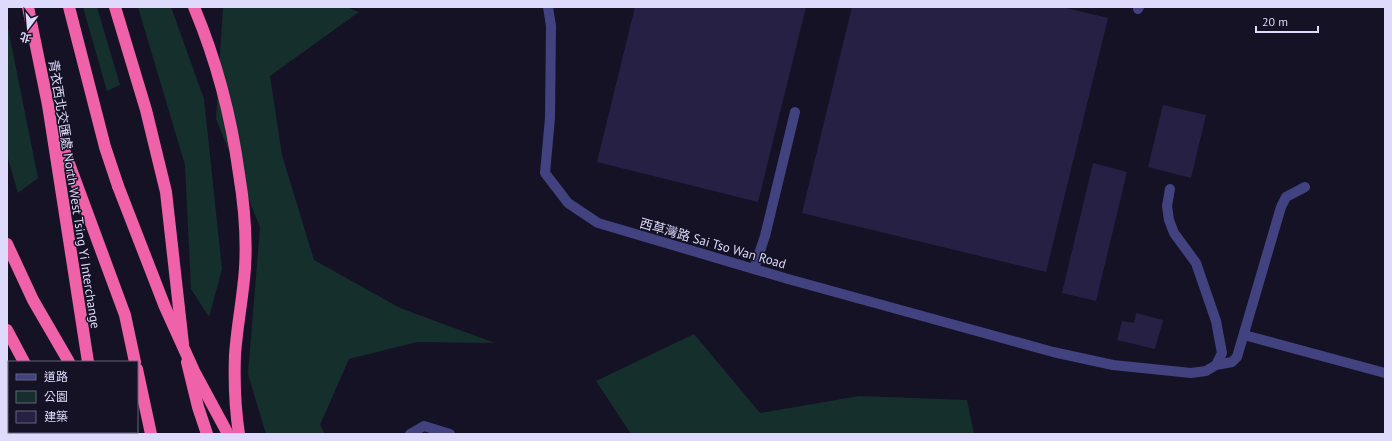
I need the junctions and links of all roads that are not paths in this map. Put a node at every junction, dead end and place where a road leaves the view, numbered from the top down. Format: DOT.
graph roads {
  1 [pos="28,7"];
  2 [pos="69,7"];
  3 [pos="115,7"];
  4 [pos="194,7"];
  5 [pos="548,7"];
  6 [pos="48,105"];
  7 [pos="795,112"];
  8 [pos="1305,187"];
  9 [pos="1170,189"];
  10 [pos="7,244"];
  11 [pos="754,269"];
  12 [pos="7,330"];
  13 [pos="1244,335"];
  14 [pos="23,361"];
  15 [pos="68,361"];
  16 [pos="88,361"];
  17 [pos="135,361"];
  18 [pos="1216,365"];
  19 [pos="1385,373"];
  20 [pos="138,374"];
  21 [pos="151,434"];
  22 [pos="207,434"];
  23 [pos="228,434"];
  24 [pos="239,434"];
  25 [pos="410,434"];
  26 [pos="450,434"];
  1 -- 6 [label="highway, 青衣西北交匯處 North West Tsing Yi Interchange"];
  2 -- 23 [label="highway, bridge"];
  3 -- 22 [label="highway"];
  4 -- 24 [label="highway"];
  5 -- 11 [label="street, 西草灣路 Sai Tso Wan Road"];
  6 -- 16 [label="highway, 青衣西北交匯處 North West Tsing Yi Interchange"];
  6 -- 17 [label="highway"];
  7 -- 11 [label="street"];
  8 -- 13 [label="street"];
  9 -- 18 [label="street"];
  10 -- 15 [label="highway"];
  11 -- 18 [label="street, 西草灣路 Sai Tso Wan Road"];
  12 -- 14 [label="highway"];
  13 -- 18 [label="street, 西草灣路 Sai Tso Wan Road"];
  13 -- 19 [label="street"];
  20 -- 21 [label="highway"];
  25 -- 26 [label="street"];
}
